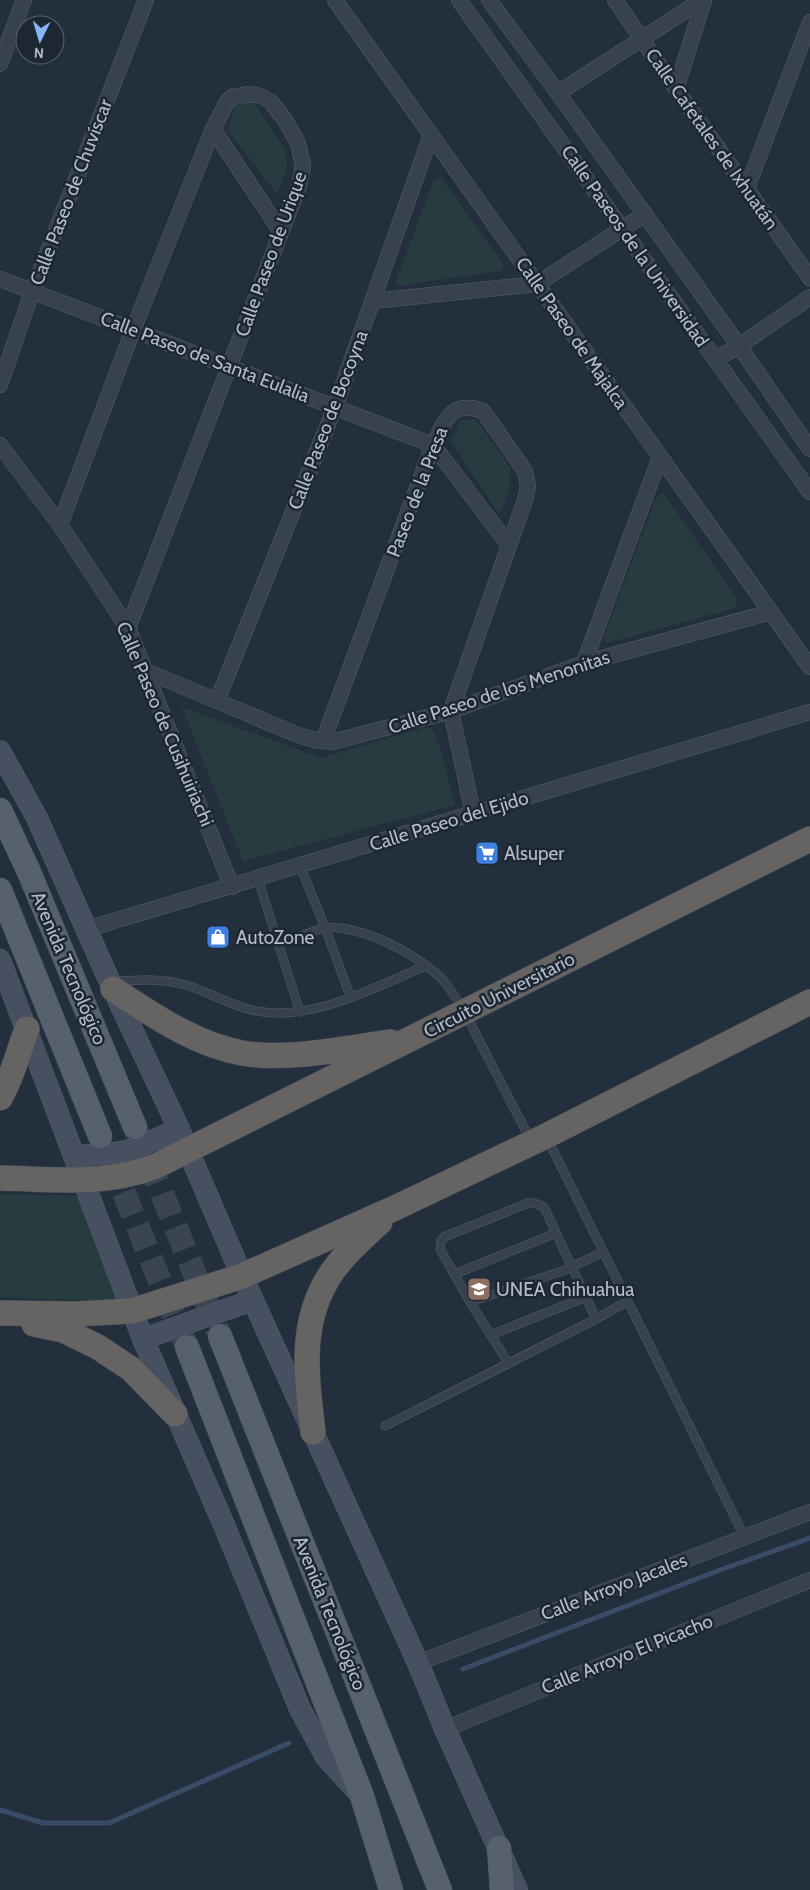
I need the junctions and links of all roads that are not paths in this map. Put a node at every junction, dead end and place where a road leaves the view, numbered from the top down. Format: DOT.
graph roads {
  1 [pos="24,0"];
  2 [pos="146,0"];
  3 [pos="334,0"];
  4 [pos="459,0"];
  5 [pos="489,0"];
  6 [pos="615,0"];
  7 [pos="703,0"];
  8 [pos="810,22"];
  9 [pos="641,38"];
  10 [pos="0,64"];
  11 [pos="676,89"];
  12 [pos="558,93"];
  13 [pos="212,129"];
  14 [pos="431,135"];
  15 [pos="747,188"];
  16 [pos="645,214"];
  17 [pos="624,229"];
  18 [pos="282,232"];
  19 [pos="810,278"];
  20 [pos="0,279"];
  21 [pos="537,284"];
  22 [pos="32,292"];
  23 [pos="810,297"];
  24 [pos="373,301"];
  25 [pos="133,330"];
  26 [pos="739,346"];
  27 [pos="716,359"];
  28 [pos="230,367"];
  29 [pos="0,386"];
  30 [pos="335,407"];
  31 [pos="0,445"];
  32 [pos="433,445"];
  33 [pos="810,449"];
  34 [pos="660,457"];
  35 [pos="810,492"];
  36 [pos="60,525"];
  37 [pos="508,544"];
  38 [pos="771,612"];
  39 [pos="128,628"];
  40 [pos="584,663"];
  41 [pos="810,667"];
  42 [pos="146,671"];
  43 [pos="217,701"];
  44 [pos="451,711"];
  45 [pos="810,712"];
  46 [pos="323,742"];
  47 [pos="0,751"];
  48 [pos="0,810"];
  49 [pos="473,813"];
  50 [pos="803,844"];
  51 [pos="300,866"];
  52 [pos="258,879"];
  53 [pos="232,887"];
  54 [pos="0,890"];
  55 [pos="325,927"];
  56 [pos="87,929"];
  57 [pos="278,944"];
  58 [pos="0,960"];
  59 [pos="425,966"];
  60 [pos="111,985"];
  61 [pos="350,996"];
  62 [pos="810,1002"];
  63 [pos="300,1012"];
  64 [pos="465,1013"];
  65 [pos="27,1028"];
  66 [pos="411,1039"];
  67 [pos="0,1098"];
  68 [pos="135,1127"];
  69 [pos="100,1136"];
  70 [pos="184,1139"];
  71 [pos="539,1139"];
  72 [pos="74,1156"];
  73 [pos="0,1178"];
  74 [pos="84,1180"];
  75 [pos="395,1208"];
  76 [pos="556,1233"];
  77 [pos="604,1252"];
  78 [pos="572,1267"];
  79 [pos="455,1274"];
  80 [pos="242,1276"];
  81 [pos="586,1297"];
  82 [pos="252,1300"];
  83 [pos="628,1301"];
  84 [pos="470,1302"];
  85 [pos="132,1311"];
  86 [pos="0,1315"];
  87 [pos="596,1319"];
  88 [pos="491,1335"];
  89 [pos="220,1336"];
  90 [pos="143,1340"];
  91 [pos="186,1346"];
  92 [pos="509,1364"];
  93 [pos="175,1414"];
  94 [pos="386,1426"];
  95 [pos="313,1432"];
  96 [pos="810,1512"];
  97 [pos="744,1536"];
  98 [pos="810,1580"];
  99 [pos="418,1663"];
  100 [pos="445,1729"];
  101 [pos="362,1796"];
  102 [pos="499,1848"];
  103 [pos="391,1890"];
  104 [pos="440,1890"];
  105 [pos="502,1890"];
  106 [pos="517,1890"];
  1 -- 10 [label="street"];
  2 -- 22 [label="street, Calle Paseo de Chuvíscar"];
  3 -- 14 [label="street, Calle Paseo de Majalca"];
  4 -- 17 [label="street, Calle Paseos de la Universidad"];
  5 -- 12 [label="street, Calle Paseos de la Universidad"];
  6 -- 9 [label="street, Calle Cafetales de Ixhuatán"];
  7 -- 9 [label="street"];
  7 -- 11 [label="street"];
  8 -- 15 [label="street"];
  9 -- 11 [label="street, Calle Cafetales de Ixhuatán"];
  9 -- 12 [label="street"];
  11 -- 15 [label="street, Calle Cafetales de Ixhuatán"];
  12 -- 16 [label="street, Calle Paseos de la Universidad"];
  13 -- 18 [label="street"];
  13 -- 18 [label="street, Calle Paseo de Urique"];
  13 -- 25 [label="street, Calle Paseo de Urique"];
  14 -- 21 [label="street, Calle Paseo de Majalca"];
  14 -- 24 [label="street, Calle Paseo de Bocoyna"];
  15 -- 19 [label="street, Calle Cafetales de Ixhuatán"];
  16 -- 17 [label="street"];
  16 -- 26 [label="street, Calle Paseos de la Universidad"];
  17 -- 21 [label="street"];
  17 -- 27 [label="street, Calle Paseos de la Universidad"];
  18 -- 28 [label="street, Calle Paseo de Urique"];
  20 -- 22 [label="street, Calle Paseo de Santa Eulalia"];
  21 -- 24 [label="street"];
  21 -- 34 [label="street, Calle Paseo de Majalca"];
  22 -- 25 [label="street, Calle Paseo de Santa Eulalia"];
  22 -- 29 [label="street, Calle Paseo de Chuvíscar"];
  23 -- 26 [label="street"];
  24 -- 30 [label="street, Calle Paseo de Bocoyna"];
  25 -- 28 [label="street, Calle Paseo de Santa Eulalia"];
  25 -- 36 [label="street, Calle Paseo de Urique"];
  26 -- 27 [label="street"];
  26 -- 33 [label="street, Calle Paseos de la Universidad"];
  27 -- 35 [label="street, Calle Paseos de la Universidad"];
  28 -- 30 [label="street, Calle Paseo de Santa Eulalia"];
  28 -- 39 [label="street, Calle Paseo de Urique"];
  30 -- 32 [label="street, Calle Paseo de Santa Eulalia"];
  30 -- 43 [label="street, Calle Paseo de Bocoyna"];
  31 -- 36 [label="street, Calle Paseo de Cusihuiriachi"];
  32 -- 37 [label="street"];
  32 -- 37 [label="street, Paseo de la Presa"];
  32 -- 46 [label="street, Paseo de la Presa"];
  34 -- 38 [label="street, Calle Paseo de Majalca"];
  34 -- 40 [label="street"];
  36 -- 39 [label="street, Calle Paseo de Cusihuiriachi"];
  37 -- 44 [label="street, Paseo de la Presa"];
  38 -- 40 [label="street, Calle Paseo de los Menonitas"];
  38 -- 41 [label="street, Calle Paseo de Majalca"];
  39 -- 42 [label="street, Calle Paseo de Cusihuiriachi"];
  40 -- 44 [label="street, Calle Paseo de los Menonitas"];
  42 -- 43 [label="street, Calle Paseo de los Menonitas"];
  42 -- 53 [label="street, Calle Paseo de Cusihuiriachi"];
  43 -- 46 [label="street, Calle Paseo de los Menonitas"];
  44 -- 46 [label="street, Calle Paseo de los Menonitas"];
  44 -- 49 [label="street"];
  45 -- 49 [label="street, Calle Paseo del Ejido"];
  47 -- 56 [label="main road"];
  48 -- 68 [label="main road, Avenida Tecnológico"];
  49 -- 51 [label="street, Calle Paseo del Ejido"];
  50 -- 64 [label="highway, Circuito Universitario"];
  51 -- 52 [label="street, Calle Paseo del Ejido"];
  51 -- 55 [label="lane"];
  52 -- 53 [label="street, Calle Paseo del Ejido"];
  52 -- 57 [label="lane"];
  53 -- 56 [label="street, Calle Paseo del Ejido"];
  54 -- 69 [label="main road, Avenida Tecnológico"];
  55 -- 57 [label="lane"];
  55 -- 59 [label="lane"];
  55 -- 61 [label="lane"];
  56 -- 60 [label="main road"];
  57 -- 63 [label="lane"];
  58 -- 65 [label="main road"];
  59 -- 61 [label="lane"];
  59 -- 64 [label="lane"];
  60 -- 63 [label="lane"];
  60 -- 66 [label="highway"];
  60 -- 70 [label="main road"];
  61 -- 63 [label="lane"];
  62 -- 71 [label="highway"];
  64 -- 66 [label="highway, Circuito Universitario"];
  64 -- 71 [label="lane"];
  65 -- 67 [label="highway"];
  65 -- 72 [label="main road"];
  66 -- 70 [label="highway, Circuito Universitario"];
  70 -- 72 [label="main road"];
  70 -- 74 [label="highway, Circuito Universitario"];
  70 -- 80 [label="main road"];
  71 -- 75 [label="highway"];
  71 -- 77 [label="lane"];
  72 -- 74 [label="main road"];
  73 -- 74 [label="highway, Circuito Universitario"];
  74 -- 85 [label="main road"];
  75 -- 80 [label="highway"];
  75 -- 95 [label="highway"];
  76 -- 78 [label="lane"];
  76 -- 79 [label="lane"];
  76 -- 79 [label="lane"];
  77 -- 78 [label="lane"];
  77 -- 83 [label="lane"];
  78 -- 81 [label="lane"];
  78 -- 84 [label="lane"];
  79 -- 84 [label="lane"];
  80 -- 82 [label="main road"];
  80 -- 85 [label="highway"];
  81 -- 87 [label="lane"];
  81 -- 88 [label="lane"];
  82 -- 90 [label="main road"];
  82 -- 95 [label="main road"];
  83 -- 87 [label="lane"];
  83 -- 97 [label="lane"];
  84 -- 88 [label="lane"];
  85 -- 86 [label="highway"];
  85 -- 90 [label="main road"];
  86 -- 93 [label="highway"];
  87 -- 92 [label="lane"];
  88 -- 92 [label="lane"];
  89 -- 104 [label="main road, Avenida Tecnológico"];
  90 -- 93 [label="main road"];
  91 -- 101 [label="main road, Avenida Tecnológico"];
  92 -- 94 [label="lane"];
  93 -- 101 [label="main road"];
  95 -- 99 [label="main road"];
  96 -- 97 [label="street, Calle Arroyo Jacales"];
  97 -- 99 [label="street, Calle Arroyo Jacales"];
  98 -- 100 [label="street, Calle Arroyo El Picacho"];
  99 -- 100 [label="main road"];
  100 -- 102 [label="main road"];
  101 -- 103 [label="main road, Avenida Tecnológico"];
  102 -- 105 [label="main road"];
  102 -- 106 [label="main road"];
}
